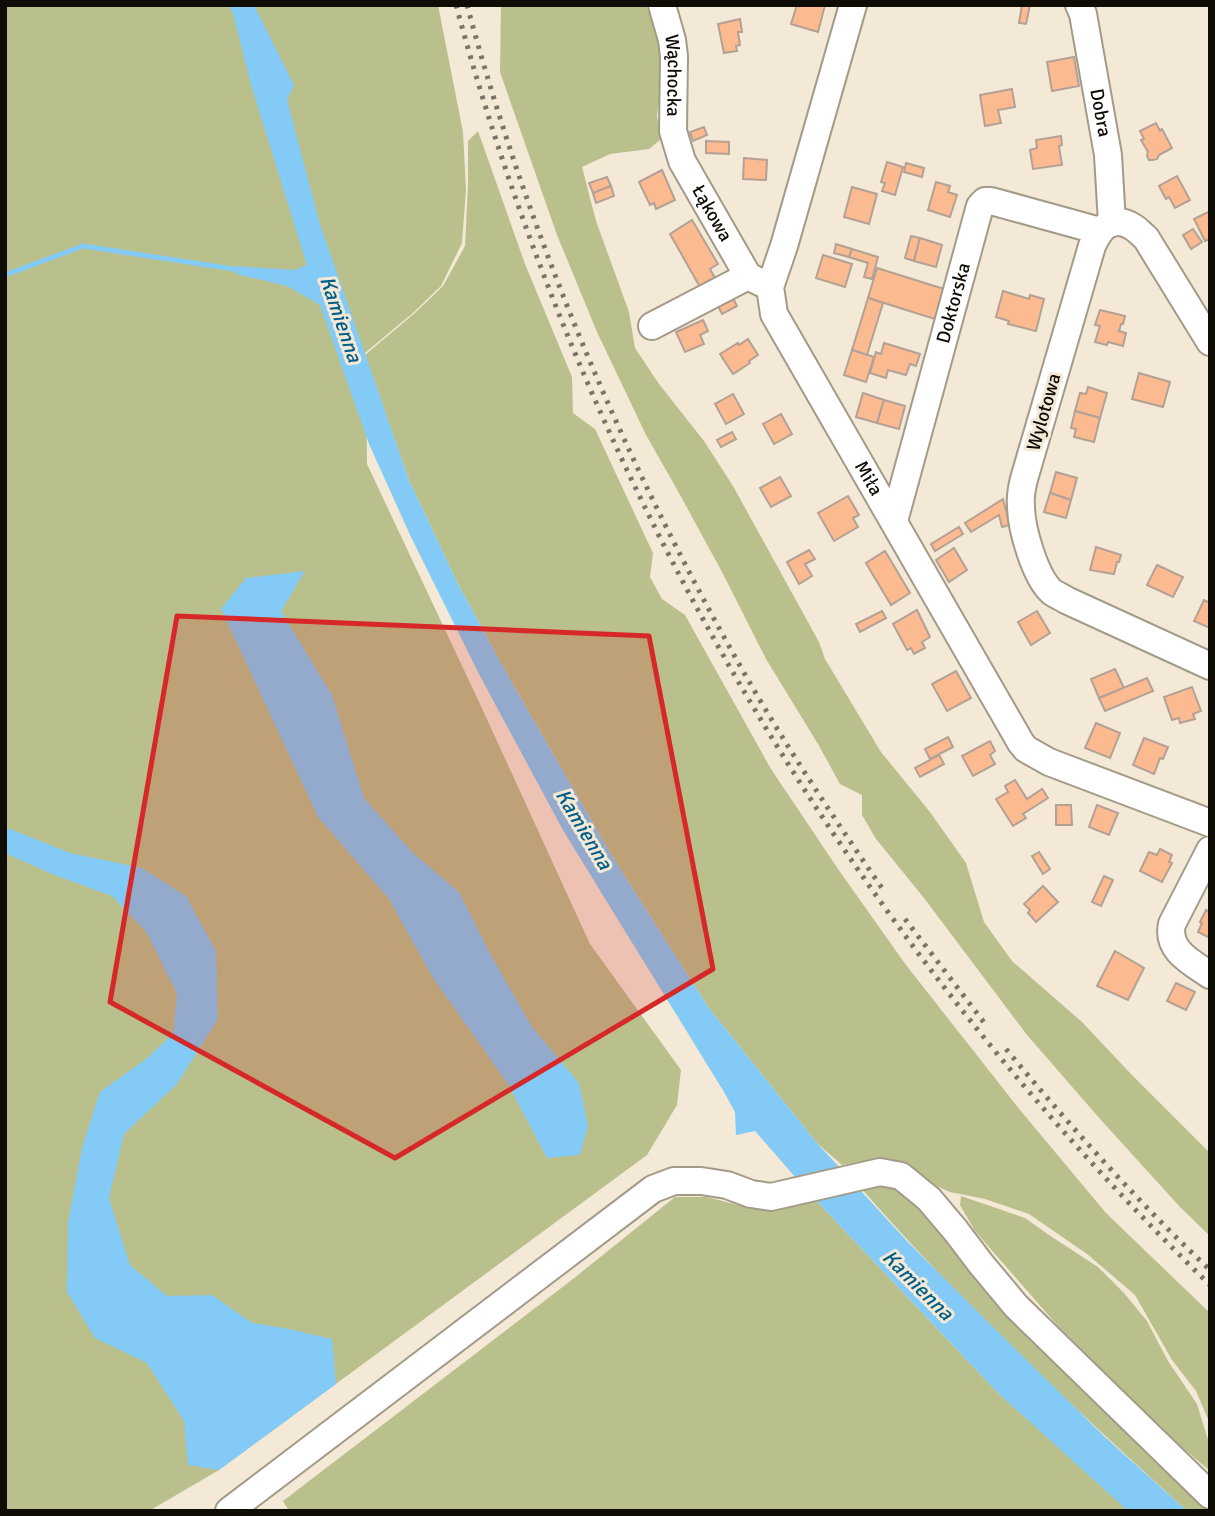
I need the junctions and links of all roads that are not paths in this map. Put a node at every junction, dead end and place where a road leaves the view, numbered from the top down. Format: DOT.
graph roads {
  1 [pos="662,5"];
  2 [pos="853,5"];
  3 [pos="1079,5"];
  4 [pos="677,148"];
  5 [pos="1106,227"];
  6 [pos="759,281"];
  7 [pos="652,326"];
  8 [pos="1210,342"];
  9 [pos="894,521"];
  10 [pos="1210,666"];
  11 [pos="1210,824"];
  12 [pos="1210,850"];
  13 [pos="1210,975"];
  14 [pos="1210,1495"];
  15 [pos="229,1511"];
  1 -- 4 [label="street, Wąchocka"];
  2 -- 6 [label="street"];
  3 -- 5 [label="street, Dobra"];
  4 -- 6 [label="street, Łąkowa"];
  5 -- 8 [label="street"];
  5 -- 9 [label="street, Doktorska"];
  5 -- 10 [label="street, Wylotowa"];
  6 -- 7 [label="street"];
  6 -- 9 [label="street, Miła"];
  9 -- 11 [label="street, Miła"];
  12 -- 13 [label="street"];
  14 -- 15 [label="street"];
}
